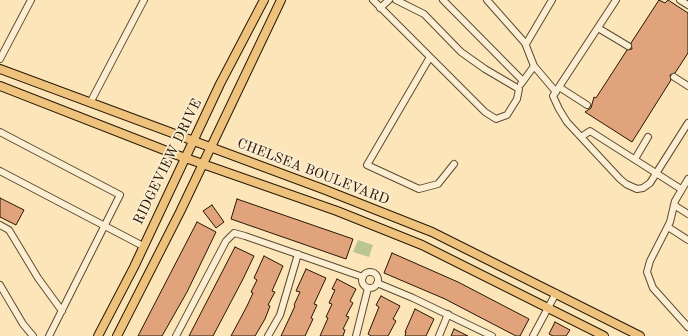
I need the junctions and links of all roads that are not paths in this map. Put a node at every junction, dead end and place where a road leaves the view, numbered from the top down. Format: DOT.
graph roads {
  1 [pos="31,0"];
  2 [pos="144,0"];
  3 [pos="264,0"];
  4 [pos="281,0"];
  5 [pos="373,0"];
  6 [pos="390,0"];
  7 [pos="396,0"];
  8 [pos="443,0"];
  9 [pos="487,0"];
  10 [pos="552,0"];
  11 [pos="616,0"];
  12 [pos="680,0"];
  13 [pos="688,6"];
  14 [pos="380,8"];
  15 [pos="598,28"];
  16 [pos="526,44"];
  17 [pos="628,46"];
  18 [pos="430,57"];
  19 [pos="0,59"];
  20 [pos="534,66"];
  21 [pos="0,69"];
  22 [pos="674,77"];
  23 [pos="523,81"];
  24 [pos="0,86"];
  25 [pos="688,86"];
  26 [pos="519,89"];
  27 [pos="557,90"];
  28 [pos="90,103"];
  29 [pos="587,105"];
  30 [pos="688,123"];
  31 [pos="0,132"];
  32 [pos="581,137"];
  33 [pos="648,137"];
  34 [pos="194,140"];
  35 [pos="211,147"];
  36 [pos="184,158"];
  37 [pos="635,159"];
  38 [pos="454,164"];
  39 [pos="203,165"];
  40 [pos="0,171"];
  41 [pos="656,173"];
  42 [pos="688,179"];
  43 [pos="682,189"];
  44 [pos="674,205"];
  45 [pos="688,214"];
  46 [pos="0,225"];
  47 [pos="105,226"];
  48 [pos="668,227"];
  49 [pos="688,240"];
  50 [pos="143,246"];
  51 [pos="298,254"];
  52 [pos="363,277"];
  53 [pos="377,283"];
  54 [pos="0,285"];
  55 [pos="368,288"];
  56 [pos="556,293"];
  57 [pos="7,298"];
  58 [pos="0,302"];
  59 [pos="548,308"];
  60 [pos="62,311"];
  61 [pos="448,314"];
  62 [pos="688,327"];
  63 [pos="33,336"];
  64 [pos="49,336"];
  65 [pos="98,336"];
  66 [pos="117,336"];
  67 [pos="176,336"];
  68 [pos="268,336"];
  69 [pos="356,336"];
  70 [pos="439,336"];
  71 [pos="492,336"];
  72 [pos="533,336"];
  73 [pos="604,336"];
  74 [pos="640,336"];
  1 -- 19 [label="street"];
  2 -- 28 [label="street"];
  3 -- 34 [label="main road, RIDGEVIEW DRIVE"];
  4 -- 35 [label="main road"];
  5 -- 14 [label="street"];
  6 -- 14 [label="street"];
  7 -- 26 [label="street"];
  8 -- 23 [label="street"];
  9 -- 16 [label="street"];
  10 -- 16 [label="street"];
  11 -- 15 [label="street"];
  12 -- 13 [label="street"];
  14 -- 18 [label="street"];
  15 -- 17 [label="street"];
  15 -- 27 [label="street"];
  16 -- 20 [label="street"];
  18 -- 26 [label="street"];
  18 -- 38 [label="street"];
  20 -- 23 [label="street"];
  20 -- 27 [label="street"];
  21 -- 28 [label="main road, CHELSEA BOULEVARD"];
  22 -- 25 [label="street"];
  23 -- 26 [label="street"];
  24 -- 36 [label="main road, CHELSEA BOULEVARD"];
  27 -- 29 [label="street"];
  27 -- 32 [label="street"];
  28 -- 34 [label="main road, CHELSEA BOULEVARD"];
  30 -- 41 [label="street"];
  31 -- 47 [label="street"];
  32 -- 37 [label="street"];
  32 -- 41 [label="street"];
  33 -- 37 [label="street"];
  34 -- 35 [label="main road, CHELSEA BOULEVARD"];
  34 -- 36 [label="main road, RIDGEVIEW DRIVE"];
  35 -- 39 [label="main road"];
  35 -- 56 [label="main road, CHELSEA BOULEVARD"];
  36 -- 39 [label="main road, CHELSEA BOULEVARD"];
  36 -- 50 [label="main road, RIDGEVIEW DRIVE"];
  37 -- 41 [label="street"];
  39 -- 59 [label="main road, CHELSEA BOULEVARD"];
  39 -- 66 [label="main road"];
  40 -- 47 [label="street"];
  41 -- 43 [label="street"];
  42 -- 43 [label="street"];
  43 -- 44 [label="street"];
  44 -- 45 [label="street"];
  44 -- 48 [label="street"];
  46 -- 60 [label="street"];
  47 -- 50 [label="street"];
  47 -- 60 [label="street"];
  48 -- 49 [label="street"];
  48 -- 62 [label="street"];
  50 -- 65 [label="main road, RIDGEVIEW DRIVE"];
  51 -- 52 [label="street"];
  51 -- 67 [label="street"];
  51 -- 68 [label="street"];
  52 -- 53 [label="street"];
  52 -- 55 [label="street"];
  53 -- 55 [label="street"];
  53 -- 61 [label="street"];
  54 -- 57 [label="street"];
  55 -- 69 [label="street"];
  56 -- 59 [label="street"];
  56 -- 74 [label="main road, CHELSEA BOULEVARD"];
  57 -- 58 [label="street"];
  57 -- 63 [label="street"];
  59 -- 72 [label="street"];
  59 -- 73 [label="main road, CHELSEA BOULEVARD"];
  60 -- 64 [label="street"];
  61 -- 70 [label="street"];
  61 -- 71 [label="street"];
}
